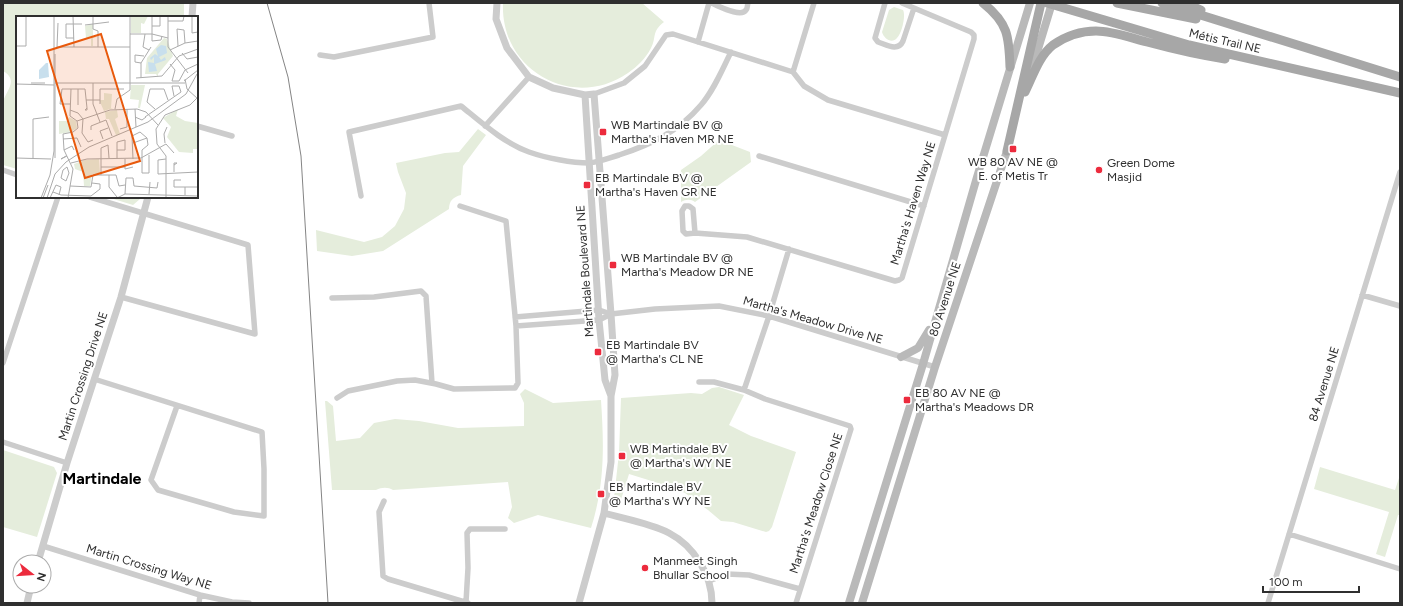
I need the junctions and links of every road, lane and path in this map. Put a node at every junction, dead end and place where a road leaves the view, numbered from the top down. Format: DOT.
graph roads {
  1 [pos="193,3"];
  2 [pos="429,3"];
  3 [pos="497,3"];
  4 [pos="710,3"];
  5 [pos="748,3"];
  6 [pos="814,3"];
  7 [pos="885,3"];
  8 [pos="902,3"];
  9 [pos="983,3"];
  10 [pos="1030,3"];
  11 [pos="1041,3"];
  12 [pos="1050,3"];
  13 [pos="1117,3"];
  14 [pos="1162,3"];
  15 [pos="1185,3"];
  16 [pos="914,8"];
  17 [pos="192,16"];
  18 [pos="1248,29"];
  19 [pos="698,42"];
  20 [pos="731,52"];
  21 [pos="320,55"];
  22 [pos="1010,67"];
  23 [pos="793,72"];
  24 [pos="529,77"];
  25 [pos="1332,77"];
  26 [pos="1400,77"];
  27 [pos="1025,92"];
  28 [pos="1400,93"];
  29 [pos="585,94"];
  30 [pos="594,94"];
  31 [pos="198,126"];
  32 [pos="485,126"];
  33 [pos="232,136"];
  34 [pos="945,136"];
  35 [pos="1007,151"];
  36 [pos="759,156"];
  37 [pos="599,161"];
  38 [pos="589,163"];
  39 [pos="3,170"];
  40 [pos="1400,172"];
  41 [pos="16,175"];
  42 [pos="361,196"];
  43 [pos="58,198"];
  44 [pos="93,198"];
  45 [pos="148,198"];
  46 [pos="460,206"];
  47 [pos="924,206"];
  48 [pos="144,214"];
  49 [pos="695,233"];
  50 [pos="789,249"];
  51 [pos="1362,295"];
  52 [pos="121,296"];
  53 [pos="332,298"];
  54 [pos="1400,306"];
  55 [pos="598,310"];
  56 [pos="938,311"];
  57 [pos="611,314"];
  58 [pos="769,316"];
  59 [pos="515,317"];
  60 [pos="599,320"];
  61 [pos="516,326"];
  62 [pos="901,357"];
  63 [pos="3,363"];
  64 [pos="923,364"];
  65 [pos="936,367"];
  66 [pos="94,380"];
  67 [pos="699,382"];
  68 [pos="432,383"];
  69 [pos="744,390"];
  70 [pos="611,396"];
  71 [pos="337,398"];
  72 [pos="176,406"];
  73 [pos="3,442"];
  74 [pos="66,463"];
  75 [pos="384,501"];
  76 [pos="604,513"];
  77 [pos="505,529"];
  78 [pos="1289,534"];
  79 [pos="43,546"];
  80 [pos="40,554"];
  81 [pos="1400,569"];
  82 [pos="709,581"];
  83 [pos="800,589"];
  84 [pos="200,595"];
  85 [pos="199,603"];
  86 [pos="249,603"];
  87 [pos="467,603"];
  88 [pos="579,603"];
  89 [pos="712,603"];
  90 [pos="796,603"];
  91 [pos="849,603"];
  92 [pos="862,603"];
  93 [pos="1268,603"];
  1 -- 17 [label="street"];
  2 -- 21 [label="street"];
  3 -- 24 [label="street"];
  4 -- 5 [label="street"];
  4 -- 19 [label="street"];
  6 -- 23 [label="street"];
  7 -- 16 [label="street"];
  8 -- 16 [label="street"];
  9 -- 22 [label="main road"];
  10 -- 22 [label="main road, 80 Avenue NE"];
  11 -- 35 [label="main road"];
  12 -- 25 [label="main road, Métis Trail NE"];
  12 -- 27 [label="main road, 80 Avenue NE"];
  13 -- 18 [label="main road"];
  14 -- 18 [label="main road, Métis Trail NE"];
  15 -- 18 [label="main road"];
  16 -- 34 [label="street, Martha's Haven Way NE"];
  18 -- 26 [label="main road, Métis Trail NE"];
  19 -- 20 [label="street"];
  19 -- 30 [label="street"];
  20 -- 23 [label="street"];
  20 -- 37 [label="street"];
  22 -- 56 [label="main road, 80 Avenue NE"];
  23 -- 34 [label="street"];
  24 -- 29 [label="street"];
  24 -- 32 [label="street"];
  25 -- 27 [label="main road"];
  25 -- 28 [label="main road, Métis Trail NE"];
  27 -- 35 [label="main road, 80 Avenue NE"];
  29 -- 30 [label="street"];
  29 -- 38 [label="street, Martindale Boulevard NE"];
  30 -- 37 [label="street, Martindale Boulevard NE"];
  31 -- 33 [label="street"];
  32 -- 38 [label="street"];
  32 -- 42 [label="street"];
  34 -- 47 [label="street, Martha's Haven Way NE"];
  35 -- 65 [label="main road, 80 Avenue NE"];
  36 -- 47 [label="street"];
  37 -- 38 [label="street"];
  37 -- 57 [label="street, Martindale Boulevard NE"];
  38 -- 55 [label="street, Martindale Boulevard NE"];
  39 -- 41 [label="street"];
  40 -- 51 [label="street, 84 Avenue NE"];
  43 -- 63 [label="street"];
  44 -- 48 [label="street"];
  45 -- 48 [label="street, Martin Crossing Drive NE"];
  46 -- 59 [label="street"];
  47 -- 50 [label="street, Martha's Haven Way NE"];
  48 -- 52 [label="street, Martin Crossing Drive NE"];
  48 -- 52 [label="street"];
  49 -- 49 [label="street"];
  49 -- 50 [label="street"];
  50 -- 58 [label="street"];
  51 -- 54 [label="street"];
  51 -- 78 [label="street, 84 Avenue NE"];
  52 -- 66 [label="street, Martin Crossing Drive NE"];
  53 -- 68 [label="street"];
  55 -- 57 [label="street"];
  55 -- 59 [label="street"];
  55 -- 60 [label="street, Martindale Boulevard NE"];
  56 -- 62 [label="main road"];
  56 -- 64 [label="main road, 80 Avenue NE"];
  57 -- 58 [label="street, Martha's Meadow Drive NE"];
  57 -- 60 [label="street"];
  57 -- 70 [label="street, Martindale Boulevard NE"];
  58 -- 62 [label="street, Martha's Meadow Drive NE"];
  58 -- 69 [label="street"];
  59 -- 61 [label="street"];
  60 -- 61 [label="street"];
  60 -- 70 [label="street, Martindale Boulevard NE"];
  61 -- 68 [label="street"];
  62 -- 64 [label="street, Martha's Meadow Drive NE"];
  64 -- 65 [label="street, Martha's Meadow Drive NE"];
  64 -- 91 [label="main road, 80 Avenue NE"];
  65 -- 92 [label="main road, 80 Avenue NE"];
  66 -- 72 [label="street"];
  66 -- 74 [label="street, Martin Crossing Drive NE"];
  67 -- 69 [label="street"];
  68 -- 71 [label="street"];
  69 -- 83 [label="street, Martha's Meadow Close NE"];
  70 -- 76 [label="street, Martindale Boulevard NE"];
  72 -- 72 [label="street"];
  73 -- 74 [label="street"];
  74 -- 79 [label="street, Martin Crossing Drive NE"];
  75 -- 87 [label="street"];
  76 -- 82 [label="street"];
  76 -- 88 [label="street, Martindale Boulevard NE"];
  77 -- 87 [label="street"];
  78 -- 81 [label="street"];
  78 -- 93 [label="street, 84 Avenue NE"];
  79 -- 80 [label="street, Martin Crossing Drive NE"];
  79 -- 84 [label="street, Martin Crossing Way NE"];
  82 -- 83 [label="street"];
  82 -- 89 [label="street"];
  83 -- 90 [label="street, Martha's Meadow Close NE"];
  84 -- 85 [label="street"];
  84 -- 86 [label="street, Martin Crossing Way NE"];
}
